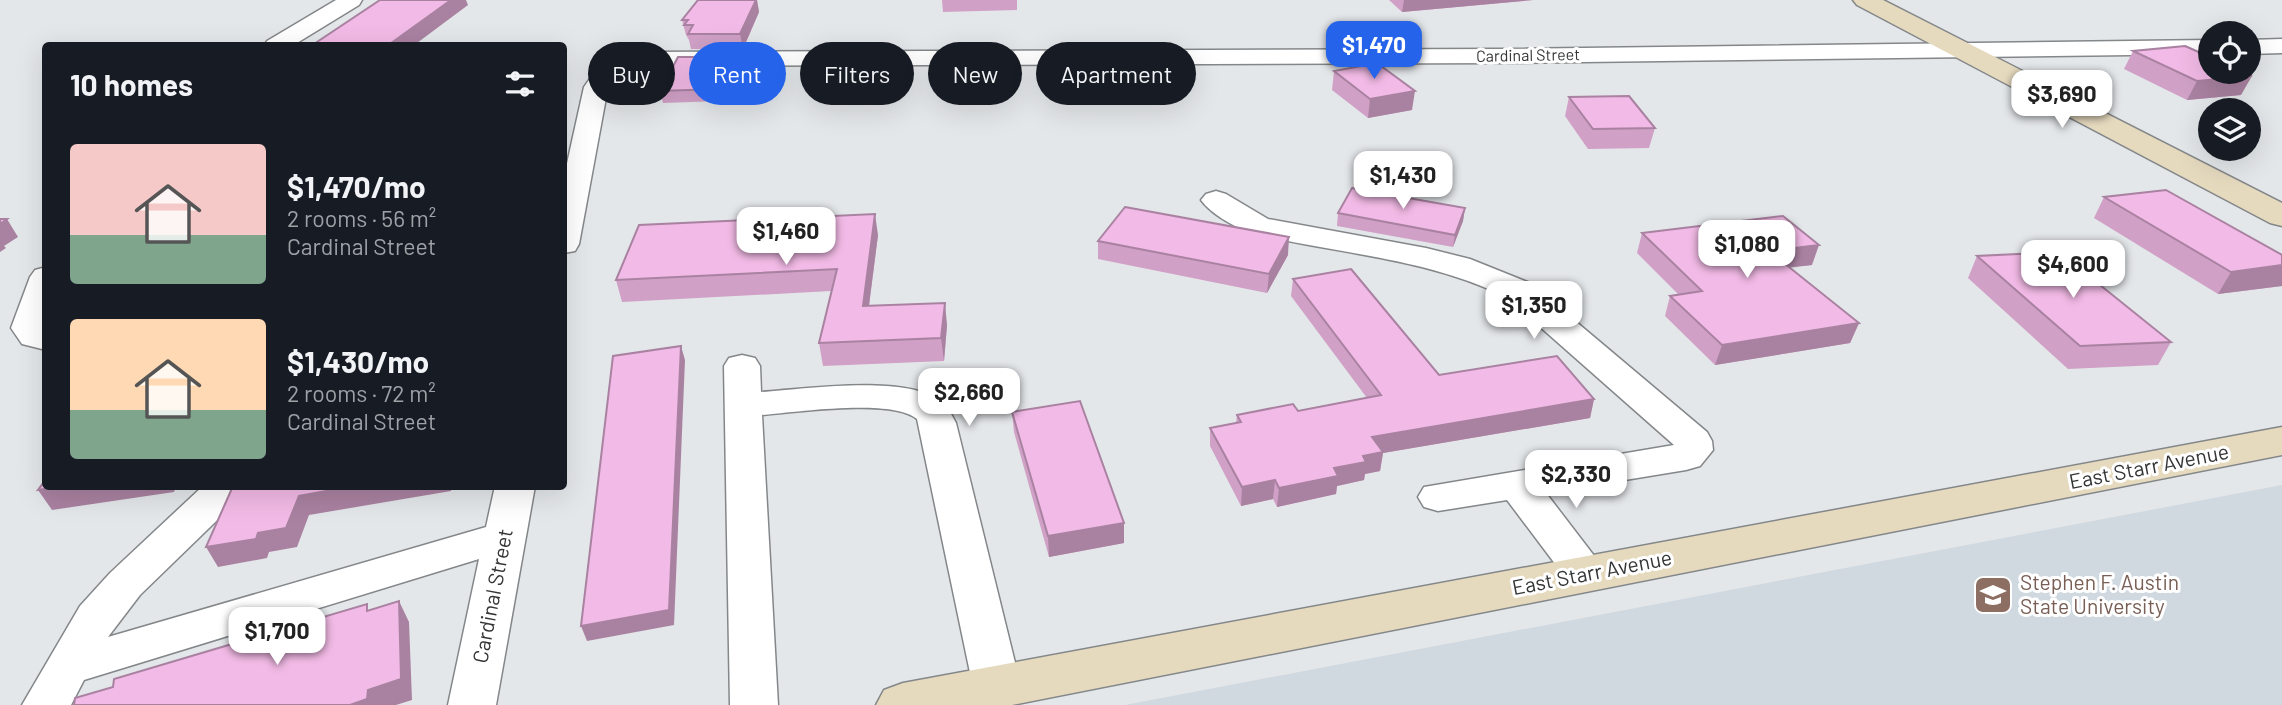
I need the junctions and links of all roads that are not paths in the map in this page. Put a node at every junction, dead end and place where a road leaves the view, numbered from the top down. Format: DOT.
graph roads {
  1 [pos="351,0"];
  2 [pos="1865,0"];
  3 [pos="282,42"];
  4 [pos="2282,46"];
  5 [pos="2198,47"];
  6 [pos="2261,47"];
  7 [pos="1959,50"];
  8 [pos="590,108"];
  9 [pos="567,111"];
  10 [pos="1216,200"];
  11 [pos="568,204"];
  12 [pos="2282,216"];
  13 [pos="42,288"];
  14 [pos="42,339"];
  15 [pos="2282,441"];
  16 [pos="1517,485"];
  17 [pos="224,490"];
  18 [pos="514,490"];
  19 [pos="1438,497"];
  20 [pos="505,536"];
  21 [pos="1586,574"];
  22 [pos="68,667"];
  23 [pos="997,687"];
  24 [pos="46,705"];
  25 [pos="472,705"];
  26 [pos="754,705"];
  27 [pos="902,705"];
  1 -- 3 [label="street"];
  2 -- 7 [label="main road"];
  4 -- 6 [label="street"];
  5 -- 7 [label="street, Cardinal Street"];
  7 -- 8 [label="street, Cardinal Street"];
  7 -- 12 [label="main road"];
  8 -- 9 [label="street"];
  8 -- 11 [label="street, Cardinal Street"];
  10 -- 16 [label="street"];
  13 -- 14 [label="street"];
  15 -- 21 [label="main road, East Starr Avenue"];
  16 -- 19 [label="street"];
  16 -- 21 [label="street"];
  17 -- 22 [label="street"];
  18 -- 20 [label="street, Cardinal Street"];
  20 -- 22 [label="street"];
  20 -- 25 [label="street, Cardinal Street"];
  21 -- 23 [label="main road, East Starr Avenue"];
  22 -- 24 [label="street"];
  23 -- 26 [label="street"];
  23 -- 27 [label="main road, East Starr Avenue"];
}
